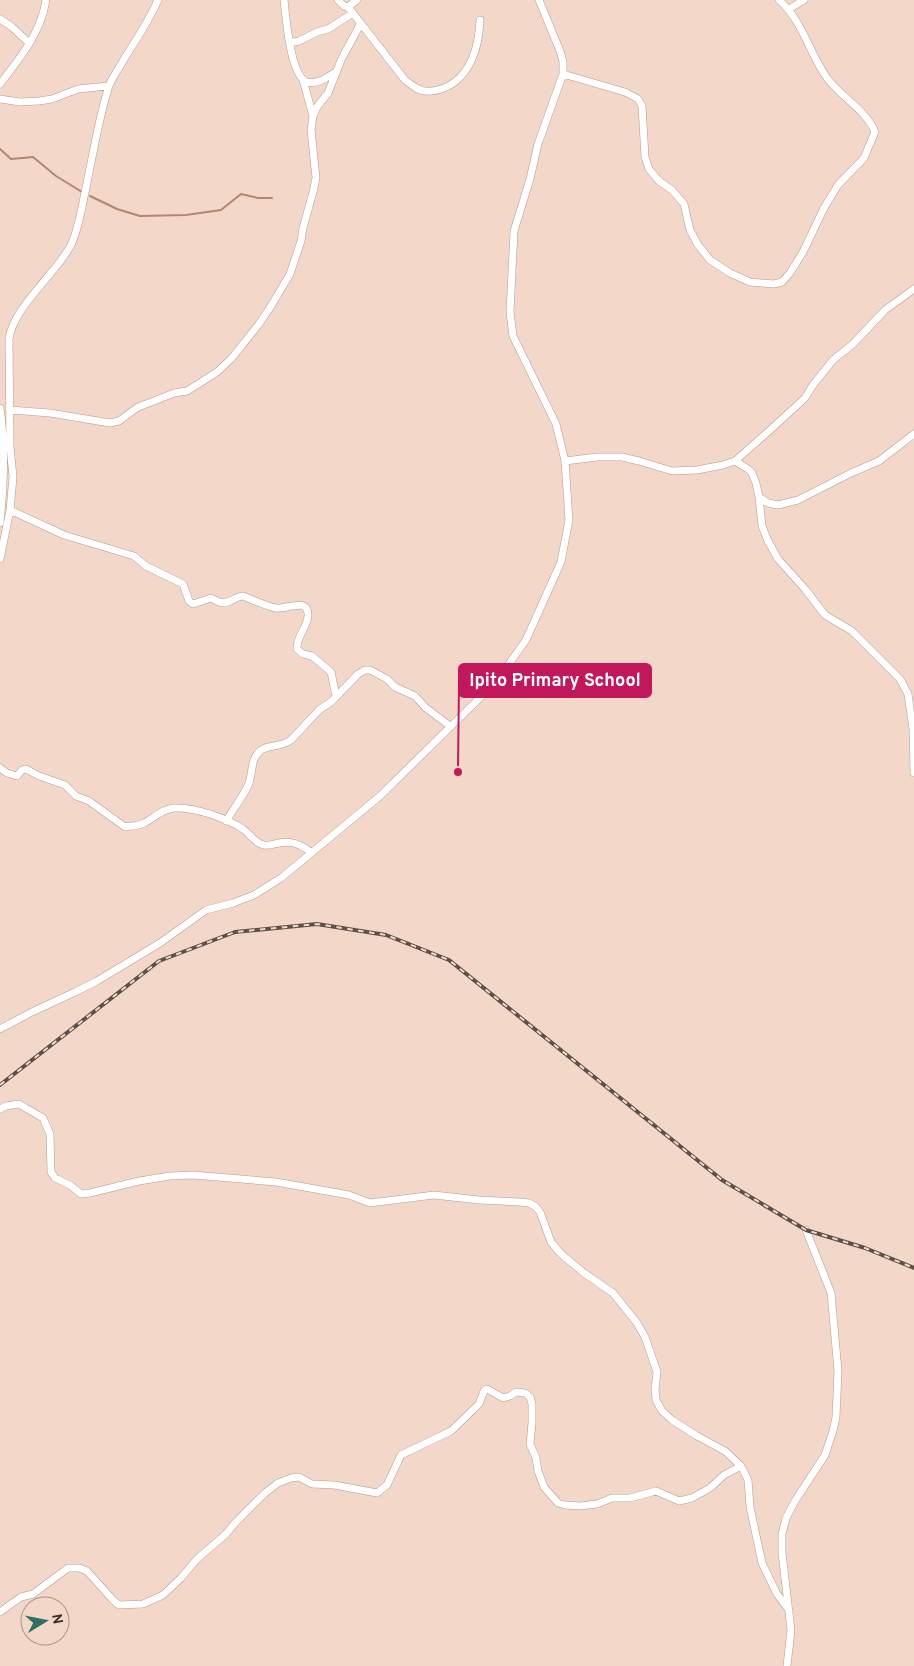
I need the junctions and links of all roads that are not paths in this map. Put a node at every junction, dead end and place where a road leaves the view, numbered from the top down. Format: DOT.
graph roads {
  1 [pos="46,0"];
  2 [pos="158,0"];
  3 [pos="284,0"];
  4 [pos="338,0"];
  5 [pos="357,0"];
  6 [pos="539,0"];
  7 [pos="779,0"];
  8 [pos="804,0"];
  9 [pos="789,9"];
  10 [pos="351,10"];
  11 [pos="0,19"];
  12 [pos="480,20"];
  13 [pos="361,22"];
  14 [pos="29,43"];
  15 [pos="290,43"];
  16 [pos="336,72"];
  17 [pos="563,74"];
  18 [pos="303,80"];
  19 [pos="0,84"];
  20 [pos="108,86"];
  21 [pos="0,98"];
  22 [pos="313,116"];
  23 [pos="914,289"];
  24 [pos="0,408"];
  25 [pos="10,410"];
  26 [pos="914,434"];
  27 [pos="565,461"];
  28 [pos="735,461"];
  29 [pos="759,497"];
  30 [pos="10,510"];
  31 [pos="0,523"];
  32 [pos="0,559"];
  33 [pos="336,696"];
  34 [pos="450,726"];
  35 [pos="0,768"];
  36 [pos="914,773"];
  37 [pos="226,821"];
  38 [pos="311,852"];
  39 [pos="0,1029"];
  40 [pos="0,1109"];
  41 [pos="806,1230"];
  42 [pos="741,1466"];
  43 [pos="789,1610"];
  44 [pos="0,1612"];
  45 [pos="787,1666"];
  1 -- 14 [label="street"];
  2 -- 20 [label="street"];
  3 -- 15 [label="street"];
  4 -- 10 [label="street"];
  5 -- 10 [label="street"];
  6 -- 17 [label="street"];
  7 -- 9 [label="street"];
  8 -- 9 [label="street"];
  9 -- 17 [label="street"];
  10 -- 13 [label="street"];
  10 -- 15 [label="street"];
  11 -- 14 [label="street"];
  12 -- 13 [label="street"];
  13 -- 16 [label="street"];
  14 -- 19 [label="street"];
  15 -- 18 [label="street"];
  16 -- 18 [label="street"];
  16 -- 22 [label="street"];
  17 -- 27 [label="street"];
  18 -- 22 [label="street"];
  20 -- 21 [label="street"];
  20 -- 25 [label="street"];
  22 -- 25 [label="street"];
  23 -- 28 [label="street"];
  24 -- 31 [label="street"];
  25 -- 30 [label="street"];
  26 -- 29 [label="street"];
  27 -- 28 [label="street"];
  27 -- 34 [label="street"];
  28 -- 29 [label="street"];
  29 -- 36 [label="street"];
  30 -- 32 [label="street"];
  30 -- 33 [label="street"];
  33 -- 34 [label="street"];
  33 -- 37 [label="street"];
  34 -- 38 [label="street"];
  35 -- 37 [label="street"];
  37 -- 38 [label="street"];
  38 -- 39 [label="street"];
  40 -- 42 [label="street"];
  41 -- 43 [label="street"];
  42 -- 43 [label="street"];
  42 -- 44 [label="street"];
  43 -- 45 [label="street"];
}
